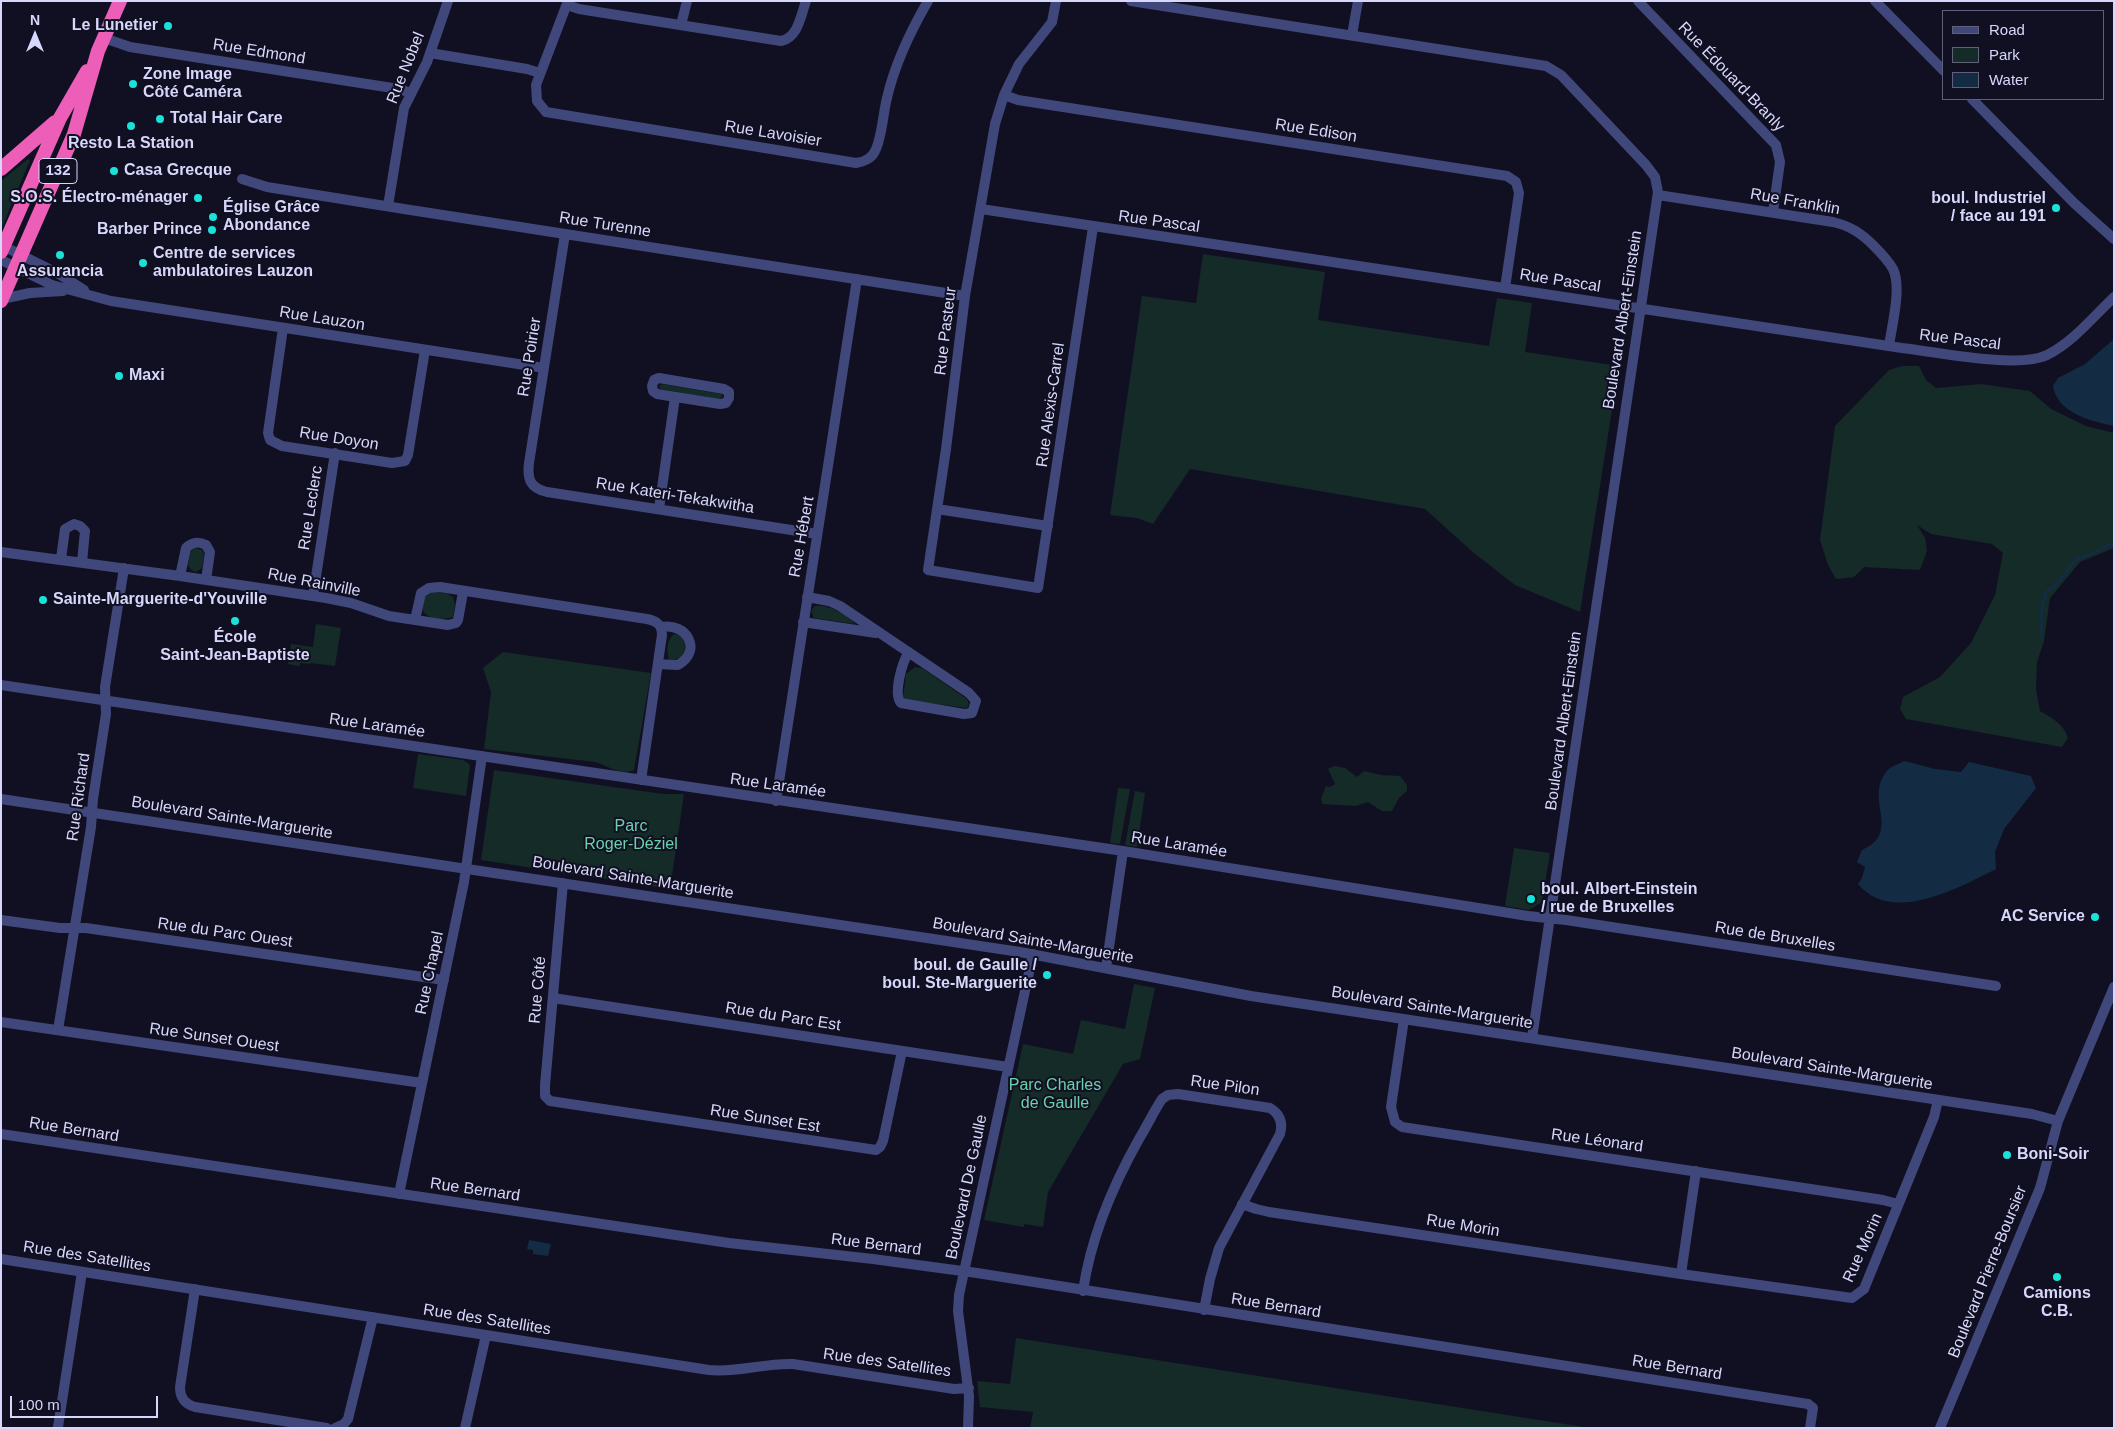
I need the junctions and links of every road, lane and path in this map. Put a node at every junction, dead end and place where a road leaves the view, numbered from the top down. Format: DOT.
graph roads {
  1 [pos="120,1"];
  2 [pos="448,1"];
  3 [pos="687,1"];
  4 [pos="806,1"];
  5 [pos="928,1"];
  6 [pos="1056,1"];
  7 [pos="1131,1"];
  8 [pos="1358,1"];
  9 [pos="1638,1"];
  10 [pos="1875,1"];
  11 [pos="567,3"];
  12 [pos="681,25"];
  13 [pos="1352,35"];
  14 [pos="101,45"];
  15 [pos="430,53"];
  16 [pos="1942,69"];
  17 [pos="540,73"];
  18 [pos="410,93"];
  19 [pos="1004,95"];
  20 [pos="1973,100"];
  21 [pos="60,118"];
  22 [pos="1,169"];
  23 [pos="242,179"];
  24 [pos="1658,195"];
  25 [pos="388,206"];
  26 [pos="981,210"];
  27 [pos="1773,212"];
  28 [pos="1093,227"];
  29 [pos="564,234"];
  30 [pos="2114,239"];
  31 [pos="2,248"];
  32 [pos="1,260"];
  33 [pos="19,261"];
  34 [pos="857,279"];
  35 [pos="1505,288"];
  36 [pos="71,290"];
  37 [pos="965,296"];
  38 [pos="95,297"];
  39 [pos="2114,297"];
  40 [pos="2,300"];
  41 [pos="1641,308"];
  42 [pos="283,328"];
  43 [pos="1889,346"];
  44 [pos="425,350"];
  45 [pos="544,368"];
  46 [pos="675,397"];
  47 [pos="335,453"];
  48 [pos="531,483"];
  49 [pos="659,509"];
  50 [pos="937,509"];
  51 [pos="1048,526"];
  52 [pos="817,534"];
  53 [pos="1,552"];
  54 [pos="61,559"];
  55 [pos="82,562"];
  56 [pos="124,568"];
  57 [pos="180,576"];
  58 [pos="206,580"];
  59 [pos="1038,588"];
  60 [pos="463,592"];
  61 [pos="312,596"];
  62 [pos="807,596"];
  63 [pos="415,620"];
  64 [pos="803,622"];
  65 [pos="661,628"];
  66 [pos="880,634"];
  67 [pos="909,652"];
  68 [pos="658,664"];
  69 [pos="1,685"];
  70 [pos="106,701"];
  71 [pos="482,756"];
  72 [pos="641,780"];
  73 [pos="1,800"];
  74 [pos="776,800"];
  75 [pos="92,812"];
  76 [pos="1124,852"];
  77 [pos="466,868"];
  78 [pos="563,883"];
  79 [pos="1550,919"];
  80 [pos="1,920"];
  81 [pos="74,928"];
  82 [pos="1033,954"];
  83 [pos="1106,968"];
  84 [pos="444,980"];
  85 [pos="1996,986"];
  86 [pos="2114,987"];
  87 [pos="553,998"];
  88 [pos="1404,1019"];
  89 [pos="1,1022"];
  90 [pos="58,1030"];
  91 [pos="1532,1038"];
  92 [pos="902,1051"];
  93 [pos="1008,1067"];
  94 [pos="422,1083"];
  95 [pos="547,1099"];
  96 [pos="1938,1100"];
  97 [pos="2058,1122"];
  98 [pos="1,1134"];
  99 [pos="1696,1171"];
  100 [pos="399,1194"];
  101 [pos="1242,1204"];
  102 [pos="1898,1204"];
  103 [pos="1,1259"];
  104 [pos="82,1272"];
  105 [pos="964,1272"];
  106 [pos="1681,1274"];
  107 [pos="195,1290"];
  108 [pos="1083,1291"];
  109 [pos="1204,1310"];
  110 [pos="372,1317"];
  111 [pos="486,1335"];
  112 [pos="968,1388"];
  113 [pos="58,1427"];
  114 [pos="327,1428"];
  115 [pos="335,1428"];
  116 [pos="465,1428"];
  117 [pos="968,1428"];
  118 [pos="1810,1428"];
  119 [pos="1940,1428"];
  1 -- 14 [label="highway, 132"];
  2 -- 15 [label="street, Rue Nobel"];
  3 -- 12 [label="street"];
  4 -- 12 [label="street"];
  5 -- 17 [label="street, Rue Lavoisier"];
  6 -- 19 [label="street, Rue Pasteur"];
  7 -- 13 [label="street, Boulevard Albert-Einstein"];
  8 -- 13 [label="street"];
  9 -- 27 [label="street, Rue Édouard-Branly"];
  10 -- 16 [label="street"];
  11 -- 12 [label="street"];
  11 -- 17 [label="street, Rue Lavoisier"];
  13 -- 24 [label="street, Boulevard Albert-Einstein"];
  14 -- 18 [label="street, Rue Edmond"];
  14 -- 21 [label="highway, 132"];
  14 -- 33 [label="highway, 132"];
  15 -- 17 [label="street"];
  15 -- 18 [label="street, Rue Nobel"];
  18 -- 25 [label="street, Rue Nobel"];
  19 -- 26 [label="street, Rue Pasteur"];
  19 -- 35 [label="street, Rue Edison"];
  20 -- 30 [label="street"];
  21 -- 22 [label="highway"];
  21 -- 31 [label="highway, 132"];
  23 -- 25 [label="street, Rue Turenne"];
  24 -- 27 [label="street, Rue Franklin"];
  24 -- 41 [label="street, Boulevard Albert-Einstein"];
  25 -- 29 [label="street, Rue Turenne"];
  26 -- 28 [label="street, Rue Pascal"];
  26 -- 37 [label="street, Rue Pasteur"];
  27 -- 43 [label="street, Rue Franklin"];
  28 -- 35 [label="street, Rue Pascal"];
  28 -- 51 [label="street, Rue Alexis-Carrel"];
  29 -- 34 [label="street, Rue Turenne"];
  29 -- 45 [label="street, Rue Poirier"];
  31 -- 33 [label="street"];
  32 -- 33 [label="street"];
  33 -- 36 [label="street, Rue Lauzon"];
  33 -- 38 [label="street, Rue Lauzon"];
  33 -- 40 [label="highway, 132"];
  34 -- 37 [label="street, Rue Turenne"];
  34 -- 52 [label="street, Rue Hébert"];
  35 -- 41 [label="street, Rue Pascal"];
  36 -- 38 [label="street, Rue Lauzon"];
  36 -- 40 [label="street"];
  37 -- 50 [label="street, Rue Pasteur"];
  38 -- 42 [label="street, Rue Lauzon"];
  39 -- 43 [label="street, Rue Pascal"];
  41 -- 43 [label="street, Rue Pascal"];
  41 -- 79 [label="street, Boulevard Albert-Einstein"];
  42 -- 44 [label="street, Rue Lauzon"];
  42 -- 47 [label="street, Rue Doyon"];
  44 -- 45 [label="street, Rue Lauzon"];
  44 -- 47 [label="street, Rue Doyon"];
  45 -- 48 [label="street, Rue Poirier"];
  46 -- 46 [label="street"];
  46 -- 49 [label="street"];
  47 -- 61 [label="street, Rue Leclerc"];
  48 -- 49 [label="street, Rue Kateri-Tekakwitha"];
  49 -- 52 [label="street, Rue Kateri-Tekakwitha"];
  50 -- 51 [label="street"];
  50 -- 59 [label="street, Rue Pasteur"];
  51 -- 59 [label="street, Rue Alexis-Carrel"];
  52 -- 62 [label="street, Rue Hébert"];
  53 -- 54 [label="street, Rue Rainville"];
  54 -- 55 [label="street, Rue Rainville"];
  54 -- 55 [label="street"];
  55 -- 56 [label="street, Rue Rainville"];
  56 -- 57 [label="street, Rue Rainville"];
  56 -- 70 [label="street, Rue Richard"];
  57 -- 58 [label="street, Rue Rainville"];
  57 -- 58 [label="street"];
  58 -- 61 [label="street, Rue Rainville"];
  60 -- 63 [label="street"];
  60 -- 63 [label="street, Rue Rainville"];
  60 -- 65 [label="street"];
  61 -- 63 [label="street, Rue Rainville"];
  62 -- 64 [label="street, Rue Hébert"];
  62 -- 66 [label="street"];
  64 -- 66 [label="street"];
  64 -- 74 [label="street, Rue Hébert"];
  65 -- 68 [label="street"];
  65 -- 68 [label="street"];
  66 -- 67 [label="street"];
  67 -- 67 [label="street"];
  68 -- 72 [label="street"];
  69 -- 70 [label="street, Rue Laramée"];
  70 -- 71 [label="street, Rue Laramée"];
  70 -- 75 [label="street, Rue Richard"];
  71 -- 72 [label="street, Rue Laramée"];
  71 -- 77 [label="street, Rue Chapel"];
  72 -- 74 [label="street, Rue Laramée"];
  73 -- 75 [label="street, Boulevard Sainte-Marguerite"];
  74 -- 76 [label="street, Rue Laramée"];
  75 -- 77 [label="street, Boulevard Sainte-Marguerite"];
  75 -- 81 [label="street, Rue Richard"];
  76 -- 79 [label="street, Rue Laramée"];
  76 -- 83 [label="street"];
  77 -- 78 [label="street, Boulevard Sainte-Marguerite"];
  77 -- 84 [label="street, Rue Chapel"];
  78 -- 82 [label="street, Boulevard Sainte-Marguerite"];
  78 -- 87 [label="street, Rue Côté"];
  79 -- 85 [label="street, Rue de Bruxelles"];
  79 -- 91 [label="street, Boulevard Albert-Einstein"];
  80 -- 81 [label="street, Rue du Parc Ouest"];
  81 -- 84 [label="street, Rue du Parc Ouest"];
  81 -- 90 [label="street, Rue Richard"];
  82 -- 83 [label="street, Boulevard Sainte-Marguerite"];
  82 -- 93 [label="street, Boulevard De Gaulle"];
  83 -- 88 [label="street, Boulevard Sainte-Marguerite"];
  84 -- 94 [label="street, Rue Chapel"];
  86 -- 97 [label="street, Boulevard Pierre-Boursier"];
  87 -- 92 [label="street, Rue du Parc Est"];
  87 -- 95 [label="street, Rue Côté"];
  88 -- 91 [label="street, Boulevard Sainte-Marguerite"];
  88 -- 99 [label="street, Rue Léonard"];
  89 -- 90 [label="street, Rue Sunset Ouest"];
  90 -- 94 [label="street, Rue Sunset Ouest"];
  91 -- 96 [label="street, Boulevard Sainte-Marguerite"];
  92 -- 93 [label="street, Rue du Parc Est"];
  92 -- 95 [label="street, Rue Sunset Est"];
  93 -- 105 [label="street, Boulevard De Gaulle"];
  94 -- 100 [label="street, Rue Chapel"];
  96 -- 97 [label="street, Boulevard Sainte-Marguerite"];
  96 -- 102 [label="street, Rue Morin"];
  97 -- 119 [label="street, Boulevard Pierre-Boursier"];
  98 -- 100 [label="street, Rue Bernard"];
  99 -- 102 [label="street, Rue Léonard"];
  99 -- 106 [label="street"];
  100 -- 105 [label="street, Rue Bernard"];
  101 -- 106 [label="street, Rue Morin"];
  101 -- 108 [label="street, Rue Pilon"];
  101 -- 109 [label="street, Rue Pilon"];
  102 -- 106 [label="street, Rue Morin"];
  103 -- 104 [label="street, Rue des Satellites"];
  104 -- 107 [label="street, Rue des Satellites"];
  104 -- 113 [label="street"];
  105 -- 108 [label="street, Rue Bernard"];
  105 -- 112 [label="street, Boulevard De Gaulle"];
  107 -- 110 [label="street, Rue des Satellites"];
  107 -- 114 [label="street"];
  108 -- 109 [label="street, Rue Bernard"];
  109 -- 118 [label="street, Rue Bernard"];
  110 -- 111 [label="street, Rue des Satellites"];
  110 -- 115 [label="street"];
  111 -- 112 [label="street, Rue des Satellites"];
  111 -- 116 [label="street"];
  112 -- 117 [label="street, Boulevard De Gaulle"];
}
